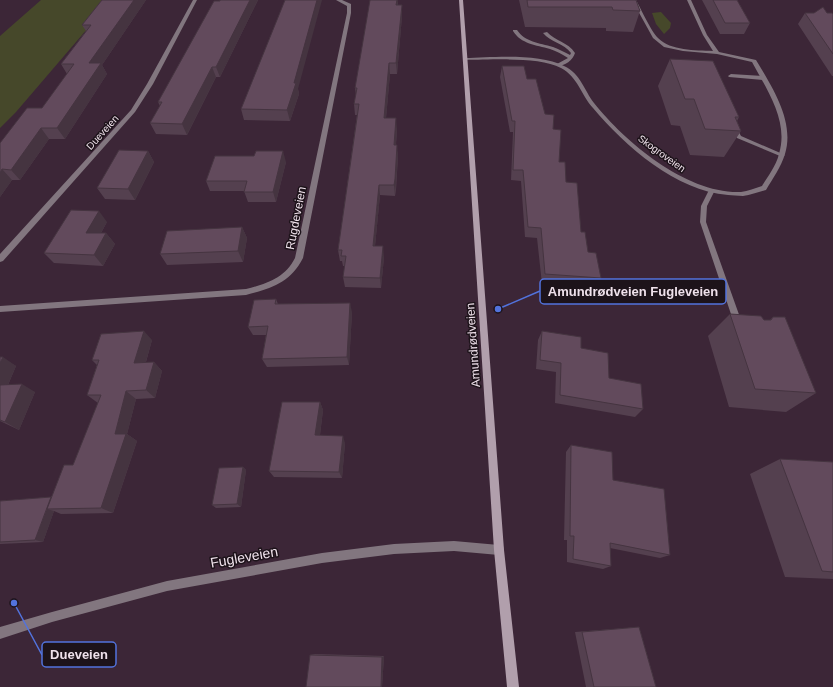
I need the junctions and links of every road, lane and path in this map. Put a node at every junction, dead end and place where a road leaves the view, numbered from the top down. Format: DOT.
graph roads {
  1 [pos="195,0"];
  2 [pos="338,0"];
  3 [pos="461,0"];
  4 [pos="634,0"];
  5 [pos="689,0"];
  6 [pos="515,31"];
  7 [pos="544,33"];
  8 [pos="717,52"];
  9 [pos="571,58"];
  10 [pos="465,59"];
  11 [pos="559,65"];
  12 [pos="731,76"];
  13 [pos="763,78"];
  14 [pos="729,117"];
  15 [pos="782,155"];
  16 [pos="711,192"];
  17 [pos="0,259"];
  18 [pos="0,308"];
  19 [pos="741,331"];
  20 [pos="499,550"];
  21 [pos="0,633"];
  22 [pos="513,687"];
  1 -- 17 [label="street, Dueveien"];
  2 -- 18 [label="street, Rugdeveien"];
  3 -- 10 [label="main road, Amundrødveien"];
  4 -- 8 [label="street"];
  5 -- 8 [label="street"];
  6 -- 9 [label="street"];
  7 -- 9 [label="street"];
  8 -- 13 [label="street, Skogroveien"];
  9 -- 11 [label="street"];
  10 -- 11 [label="street, Skogroveien"];
  10 -- 20 [label="main road, Amundrødveien"];
  11 -- 16 [label="street, Skogroveien"];
  12 -- 13 [label="street"];
  13 -- 15 [label="street, Skogroveien"];
  14 -- 15 [label="street"];
  15 -- 16 [label="street, Skogroveien"];
  16 -- 19 [label="street"];
  20 -- 21 [label="street, Fugleveien"];
  20 -- 22 [label="main road, Amundrødveien"];
}
